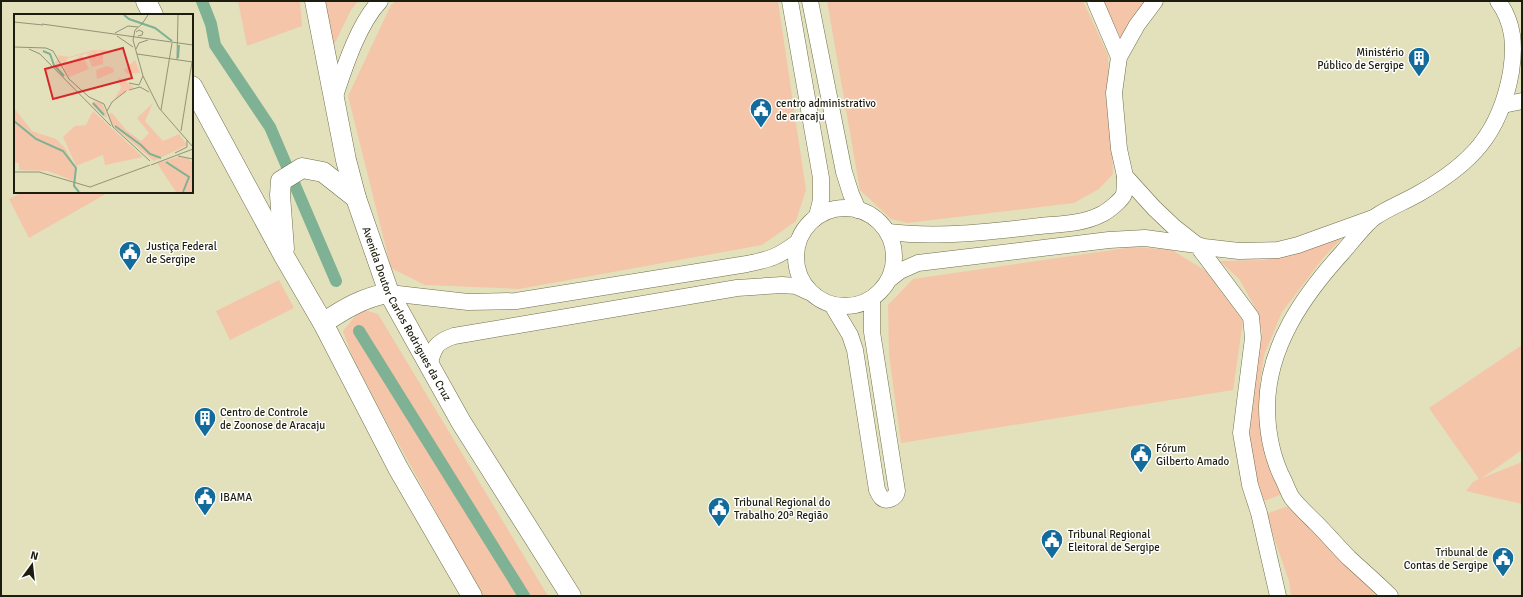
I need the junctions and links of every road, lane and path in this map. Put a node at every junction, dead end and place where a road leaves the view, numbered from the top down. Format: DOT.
graph roads {
  1 [pos="146,1"];
  2 [pos="316,1"];
  3 [pos="380,1"];
  4 [pos="790,1"];
  5 [pos="810,1"];
  6 [pos="1095,1"];
  7 [pos="1155,1"];
  8 [pos="1498,1"];
  9 [pos="152,14"];
  10 [pos="1119,57"];
  11 [pos="193,88"];
  12 [pos="334,99"];
  13 [pos="1522,101"];
  14 [pos="1503,105"];
  15 [pos="1125,176"];
  16 [pos="356,198"];
  17 [pos="858,210"];
  18 [pos="817,216"];
  19 [pos="1374,217"];
  20 [pos="888,232"];
  21 [pos="798,242"];
  22 [pos="1197,245"];
  23 [pos="284,256"];
  24 [pos="891,278"];
  25 [pos="809,292"];
  26 [pos="389,293"];
  27 [pos="872,300"];
  28 [pos="832,306"];
  29 [pos="324,323"];
  30 [pos="429,367"];
  31 [pos="472,596"];
  32 [pos="570,596"];
  33 [pos="1278,596"];
  34 [pos="1390,596"];
  1 -- 9 [label="main road"];
  2 -- 12 [label="main road, Avenida Doutor Carlos Rodrigues da Cruz"];
  3 -- 12 [label="street"];
  4 -- 18 [label="street"];
  5 -- 17 [label="street"];
  6 -- 10 [label="street"];
  7 -- 10 [label="street"];
  8 -- 14 [label="street"];
  10 -- 15 [label="street"];
  11 -- 23 [label="main road"];
  12 -- 16 [label="main road, Avenida Doutor Carlos Rodrigues da Cruz"];
  13 -- 14 [label="street"];
  14 -- 19 [label="street"];
  15 -- 20 [label="street"];
  15 -- 22 [label="street"];
  16 -- 23 [label="main road"];
  16 -- 26 [label="main road, Avenida Doutor Carlos Rodrigues da Cruz"];
  17 -- 18 [label="street"];
  17 -- 20 [label="street"];
  18 -- 21 [label="street"];
  19 -- 22 [label="street"];
  19 -- 34 [label="street"];
  20 -- 24 [label="street"];
  21 -- 25 [label="street"];
  21 -- 26 [label="street"];
  22 -- 24 [label="street"];
  22 -- 33 [label="street"];
  23 -- 29 [label="main road"];
  24 -- 27 [label="street"];
  25 -- 28 [label="street"];
  25 -- 30 [label="street"];
  26 -- 29 [label="main road"];
  26 -- 30 [label="main road, Avenida Doutor Carlos Rodrigues da Cruz"];
  27 -- 28 [label="street"];
  27 -- 28 [label="street"];
  29 -- 31 [label="main road"];
  30 -- 32 [label="main road, Avenida Doutor Carlos Rodrigues da Cruz"];
}
